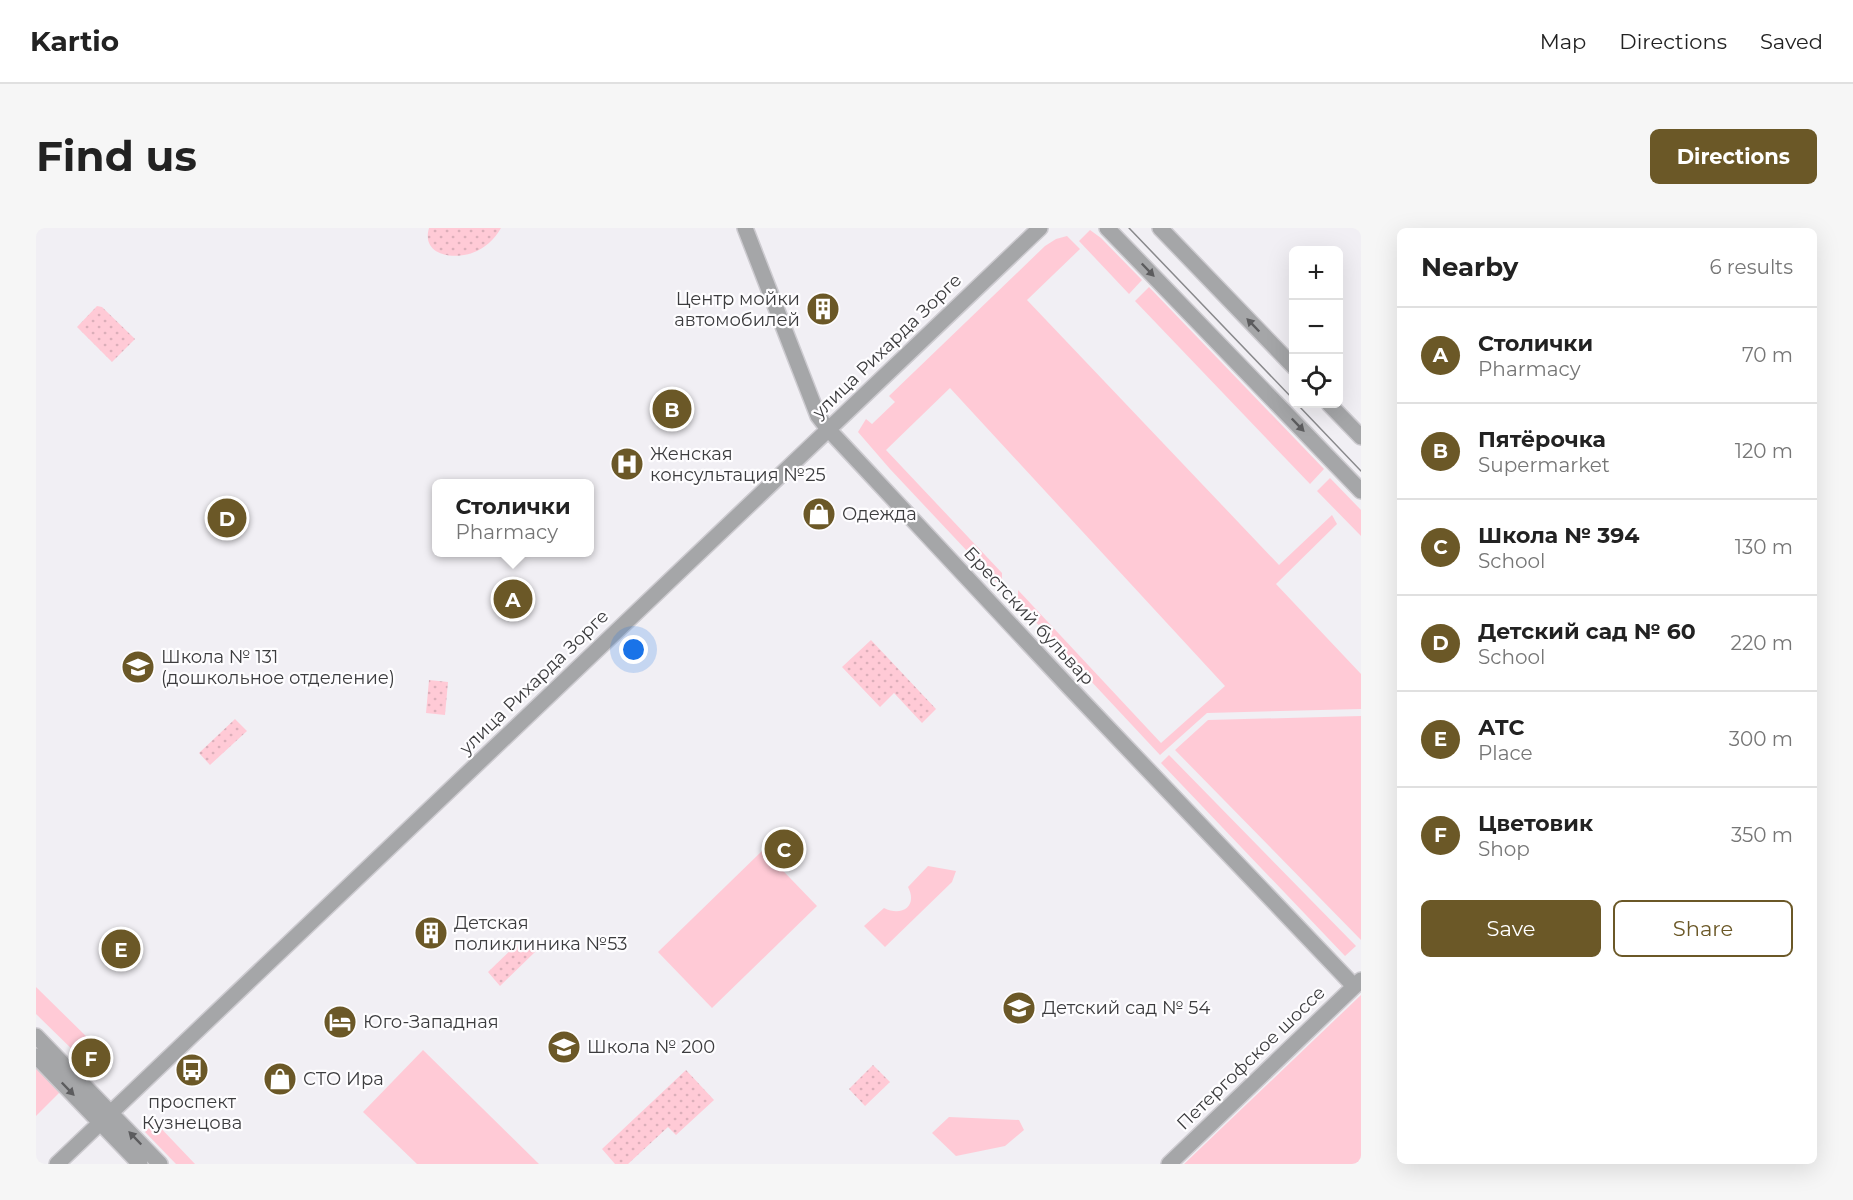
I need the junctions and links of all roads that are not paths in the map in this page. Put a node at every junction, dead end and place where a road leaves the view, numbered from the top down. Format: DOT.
graph roads {
  1 [pos="745,228"];
  2 [pos="1040,228"];
  3 [pos="1107,228"];
  4 [pos="1160,228"];
  5 [pos="1289,363"];
  6 [pos="1333,408"];
  7 [pos="828,429"];
  8 [pos="1361,437"];
  9 [pos="1361,491"];
  10 [pos="1358,983"];
  11 [pos="36,1036"];
  12 [pos="36,1056"];
  13 [pos="105,1118"];
  14 [pos="57,1164"];
  15 [pos="140,1164"];
  16 [pos="160,1164"];
  17 [pos="1168,1164"];
  1 -- 7 [label="street, Брестский бульвар"];
  2 -- 7 [label="street, улица Рихарда Зорге"];
  3 -- 9 [label="street, one-way"];
  5 -- 4 [label="street, one-way"];
  6 -- 8 [label="street"];
  7 -- 10 [label="street, Брестский бульвар"];
  7 -- 13 [label="street, улица Рихарда Зорге"];
  10 -- 17 [label="street, Петергофское шоссе"];
  11 -- 13 [label="street"];
  12 -- 13 [label="street, one-way"];
  13 -- 14 [label="street, улица Рихарда Зорге"];
  13 -- 15 [label="street"];
  16 -- 13 [label="street, one-way"];
}
